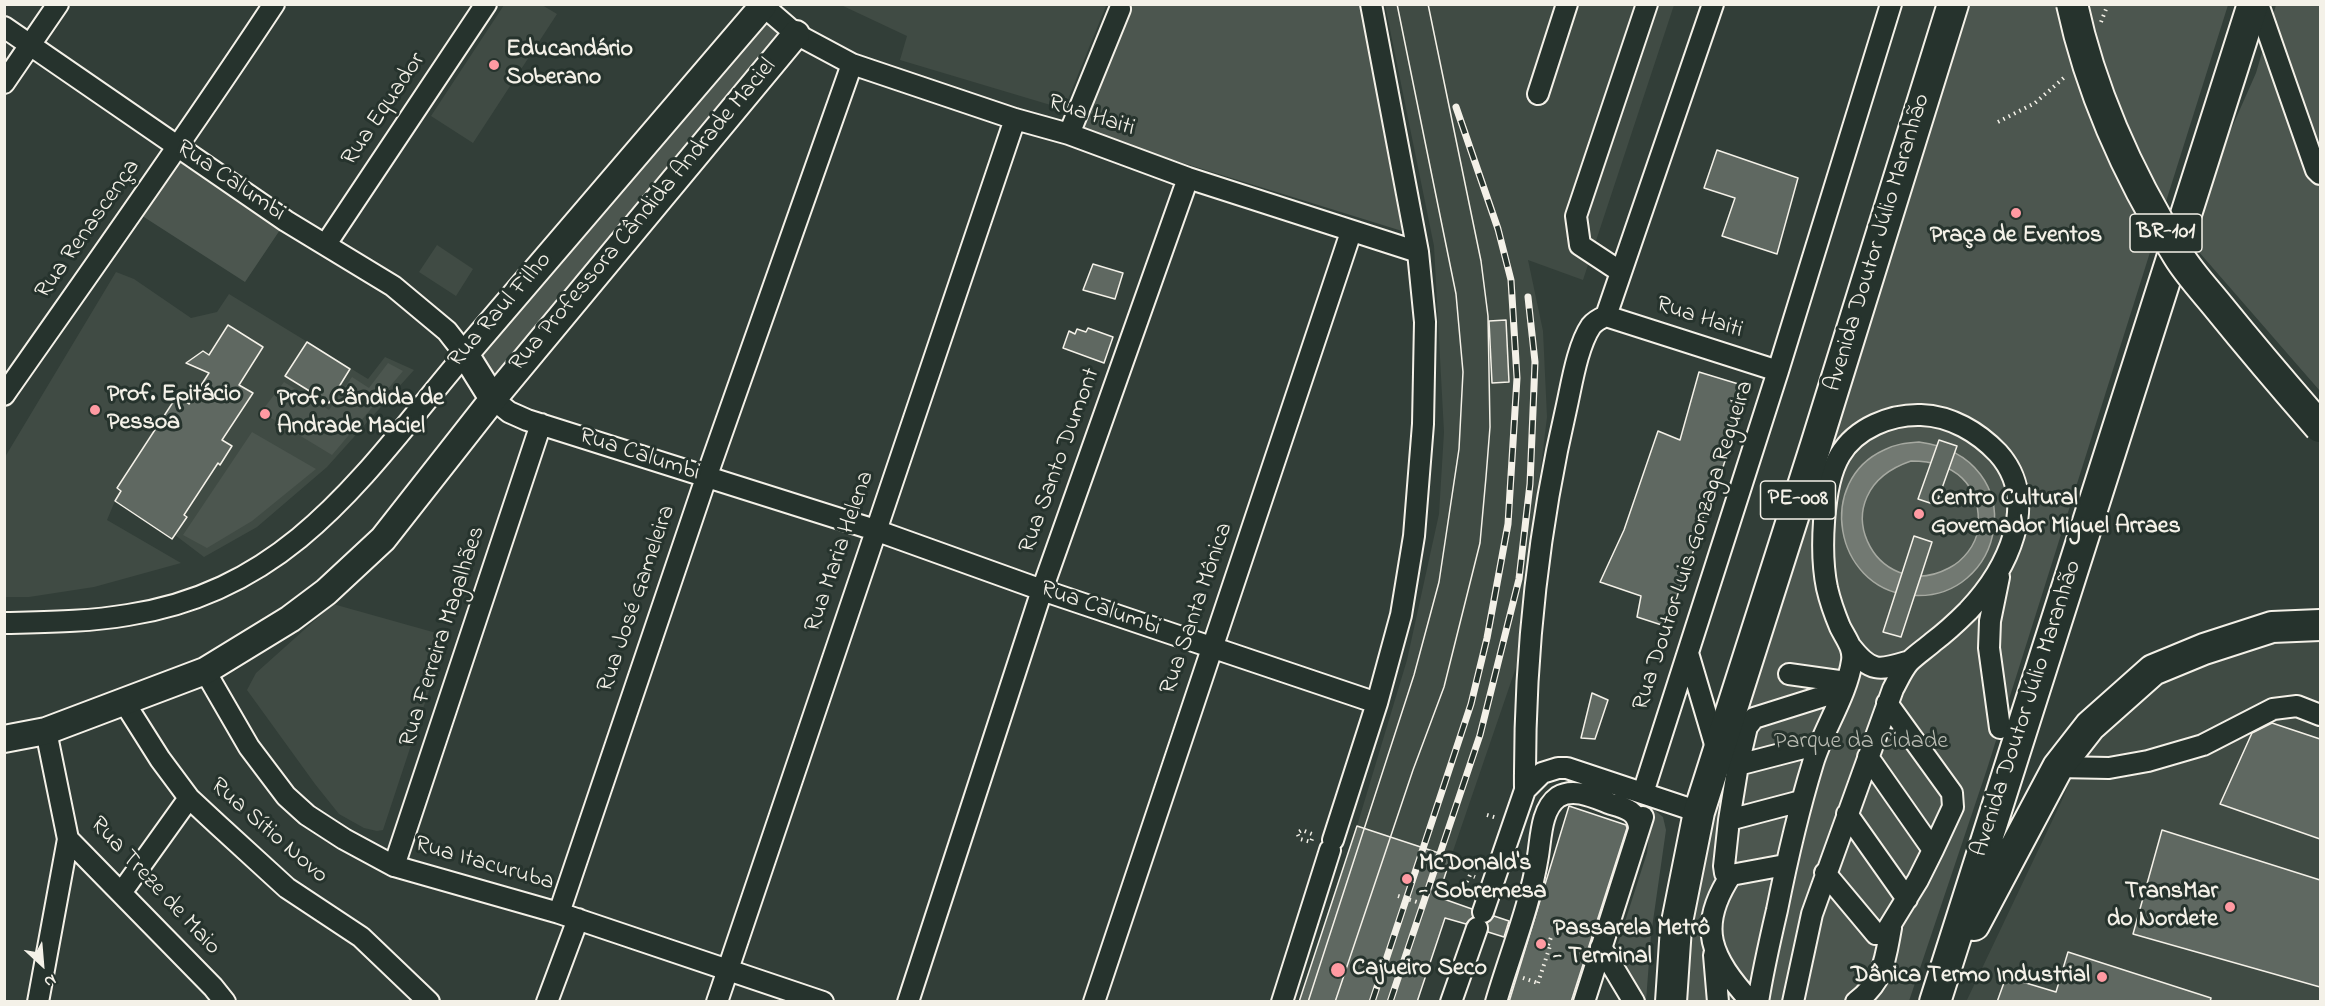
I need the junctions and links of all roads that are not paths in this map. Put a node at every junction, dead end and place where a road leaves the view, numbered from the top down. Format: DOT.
graph roads {
  1 [pos="58,4"];
  2 [pos="274,4"];
  3 [pos="486,4"];
  4 [pos="1371,4"];
  5 [pos="1567,4"];
  6 [pos="1647,4"];
  7 [pos="1713,4"];
  8 [pos="1891,4"];
  9 [pos="1953,4"];
  10 [pos="2072,4"];
  11 [pos="2253,4"];
  12 [pos="2258,4"];
  13 [pos="763,5"];
  14 [pos="1120,9"];
  15 [pos="4,27"];
  16 [pos="796,34"];
  17 [pos="30,44"];
  18 [pos="852,64"];
  19 [pos="4,82"];
  20 [pos="1538,94"];
  21 [pos="1015,119"];
  22 [pos="1069,134"];
  23 [pos="179,147"];
  24 [pos="2320,174"];
  25 [pos="1188,178"];
  26 [pos="1351,232"];
  27 [pos="326,244"];
  28 [pos="1418,252"];
  29 [pos="1621,272"];
  30 [pos="1606,316"];
  31 [pos="465,354"];
  32 [pos="1778,371"];
  33 [pos="4,395"];
  34 [pos="493,399"];
  35 [pos="541,424"];
  36 [pos="2320,426"];
  37 [pos="706,478"];
  38 [pos="875,530"];
  39 [pos="2002,566"];
  40 [pos="1042,590"];
  41 [pos="4,623"];
  42 [pos="2320,625"];
  43 [pos="1851,647"];
  44 [pos="1212,648"];
  45 [pos="1688,653"];
  46 [pos="1910,661"];
  47 [pos="205,671"];
  48 [pos="1789,674"];
  49 [pos="1844,686"];
  50 [pos="124,702"];
  51 [pos="1377,703"];
  52 [pos="1887,704"];
  53 [pos="2320,714"];
  54 [pos="2000,728"];
  55 [pos="46,730"];
  56 [pos="4,739"];
  57 [pos="1819,744"];
  58 [pos="1868,757"];
  59 [pos="1728,759"];
  60 [pos="2058,767"];
  61 [pos="1525,790"];
  62 [pos="1646,794"];
  63 [pos="189,798"];
  64 [pos="1801,801"];
  65 [pos="1699,812"];
  66 [pos="1847,814"];
  67 [pos="1729,820"];
  68 [pos="1639,828"];
  69 [pos="68,839"];
  70 [pos="1933,850"];
  71 [pos="1785,865"];
  72 [pos="394,866"];
  73 [pos="1825,873"];
  74 [pos="1731,875"];
  75 [pos="121,893"];
  76 [pos="1907,899"];
  77 [pos="559,913"];
  78 [pos="578,920"];
  79 [pos="1891,928"];
  80 [pos="1714,943"];
  81 [pos="1601,946"];
  82 [pos="727,970"];
  83 [pos="216,997"];
  84 [pos="1935,1000"];
  85 [pos="1858,1001"];
  86 [pos="38,1002"];
  87 [pos="429,1002"];
  88 [pos="547,1002"];
  89 [pos="717,1002"];
  90 [pos="823,1002"];
  91 [pos="908,1002"];
  92 [pos="1094,1002"];
  93 [pos="1282,1002"];
  94 [pos="1451,1002"];
  95 [pos="1496,1002"];
  96 [pos="1584,1002"];
  97 [pos="1634,1002"];
  98 [pos="1671,1002"];
  99 [pos="1718,1002"];
  100 [pos="1751,1002"];
  101 [pos="1758,1002"];
  102 [pos="1793,1002"];
  1 -- 17 [label="street"];
  2 -- 23 [label="street, Rua Renascença"];
  3 -- 27 [label="street, Rua Equador"];
  4 -- 28 [label="street"];
  5 -- 20 [label="street"];
  6 -- 29 [label="street"];
  7 -- 29 [label="street"];
  8 -- 32 [label="street, Rua Doutor Luis Gonzaga Regueira"];
  9 -- 59 [label="highway, Avenida Doutor Júlio Maranhão / PE-008"];
  10 -- 36 [label="highway, BR-101, bridge"];
  11 -- 84 [label="highway, Avenida Doutor Júlio Maranhão"];
  12 -- 24 [label="street"];
  13 -- 16 [label="street, Rua Haiti"];
  13 -- 31 [label="main road, Rua Raul Filho"];
  14 -- 22 [label="street"];
  15 -- 17 [label="street, Rua Calumbi"];
  16 -- 18 [label="street, Rua Haiti"];
  16 -- 34 [label="main road, Rua Professora Cândida Andrade Maciel"];
  17 -- 19 [label="street"];
  17 -- 23 [label="street, Rua Calumbi"];
  18 -- 21 [label="street, Rua Haiti"];
  18 -- 37 [label="street, Rua José Gameleira"];
  21 -- 22 [label="street, Rua Haiti"];
  21 -- 38 [label="street, Rua Maria Helena"];
  22 -- 25 [label="street, Rua Haiti"];
  23 -- 27 [label="street, Rua Calumbi"];
  23 -- 33 [label="street, Rua Renascença"];
  25 -- 26 [label="street, Rua Haiti"];
  25 -- 40 [label="street, Rua Santo Dumont"];
  26 -- 28 [label="street, Rua Haiti"];
  26 -- 44 [label="street, Rua Santa Mônica"];
  27 -- 31 [label="street, Rua Calumbi"];
  28 -- 51 [label="street"];
  29 -- 30 [label="street"];
  30 -- 32 [label="street, Rua Haiti"];
  30 -- 61 [label="street"];
  31 -- 34 [label="main road, Rua Calumbi"];
  31 -- 41 [label="street, Rua Raul Filho"];
  32 -- 45 [label="street, Rua Doutor Luis Gonzaga Regueira"];
  34 -- 35 [label="street, Rua Calumbi"];
  34 -- 47 [label="main road, Rua Professora Cândida Andrade Maciel"];
  35 -- 37 [label="street, Rua Calumbi"];
  35 -- 72 [label="street, Rua Ferreira Magalhães"];
  37 -- 38 [label="street, Rua Calumbi"];
  37 -- 77 [label="street, Rua José Gameleira"];
  38 -- 40 [label="street, Rua Calumbi"];
  38 -- 82 [label="street, Rua Maria Helena"];
  39 -- 43 [label="street"];
  39 -- 46 [label="street"];
  39 -- 54 [label="street"];
  40 -- 44 [label="street, Rua Calumbi"];
  40 -- 91 [label="street, Rua Santo Dumont"];
  42 -- 60 [label="highway"];
  43 -- 46 [label="street"];
  43 -- 49 [label="street"];
  44 -- 51 [label="street, Rua Calumbi"];
  44 -- 92 [label="street, Rua Santa Mônica"];
  45 -- 59 [label="street"];
  45 -- 62 [label="street, Rua Doutor Luis Gonzaga Regueira"];
  46 -- 52 [label="street"];
  47 -- 50 [label="main road, Rua Professora Cândida Andrade Maciel"];
  47 -- 72 [label="street, Rua Itacuruba"];
  48 -- 49 [label="street"];
  49 -- 57 [label="street"];
  49 -- 59 [label="street"];
  50 -- 55 [label="main road, Rua Professora Cândida Andrade Maciel"];
  50 -- 63 [label="street, Rua Sítio Novo"];
  51 -- 93 [label="street"];
  52 -- 58 [label="street"];
  52 -- 70 [label="street"];
  53 -- 60 [label="street"];
  55 -- 56 [label="main road, Rua Professora Cândida Andrade Maciel"];
  55 -- 69 [label="street, Rua Treze de Maio"];
  57 -- 59 [label="street"];
  57 -- 64 [label="street"];
  58 -- 66 [label="street"];
  58 -- 70 [label="street"];
  59 -- 65 [label="highway, Avenida Doutor Júlio Maranhão / PE-008"];
  59 -- 67 [label="street"];
  60 -- 84 [label="highway"];
  61 -- 62 [label="street"];
  61 -- 94 [label="street"];
  62 -- 65 [label="street"];
  62 -- 68 [label="street, Rua Doutor Luis Gonzaga Regueira"];
  63 -- 75 [label="street"];
  63 -- 87 [label="street, Rua Sítio Novo"];
  64 -- 67 [label="street"];
  64 -- 71 [label="street"];
  65 -- 98 [label="highway, Avenida Doutor Júlio Maranhão / PE-008"];
  66 -- 73 [label="street"];
  66 -- 76 [label="street"];
  67 -- 74 [label="street"];
  68 -- 81 [label="street, Rua Doutor Luis Gonzaga Regueira"];
  68 -- 95 [label="street"];
  69 -- 75 [label="street, Rua Treze de Maio"];
  69 -- 86 [label="street"];
  70 -- 76 [label="street"];
  71 -- 74 [label="street"];
  71 -- 101 [label="street"];
  72 -- 77 [label="street, Rua Itacuruba"];
  73 -- 79 [label="street"];
  73 -- 102 [label="street"];
  74 -- 80 [label="street"];
  75 -- 83 [label="street, Rua Treze de Maio"];
  76 -- 79 [label="street"];
  77 -- 78 [label="street, Rua Itacuruba"];
  78 -- 82 [label="street, Rua Itacuruba"];
  78 -- 88 [label="street"];
  79 -- 85 [label="street"];
  80 -- 99 [label="street"];
  80 -- 100 [label="street"];
  81 -- 96 [label="street, Rua Doutor Luis Gonzaga Regueira"];
  81 -- 97 [label="street"];
  82 -- 89 [label="street, Rua Maria Helena"];
  82 -- 90 [label="street, Rua Itacuruba"];
}
